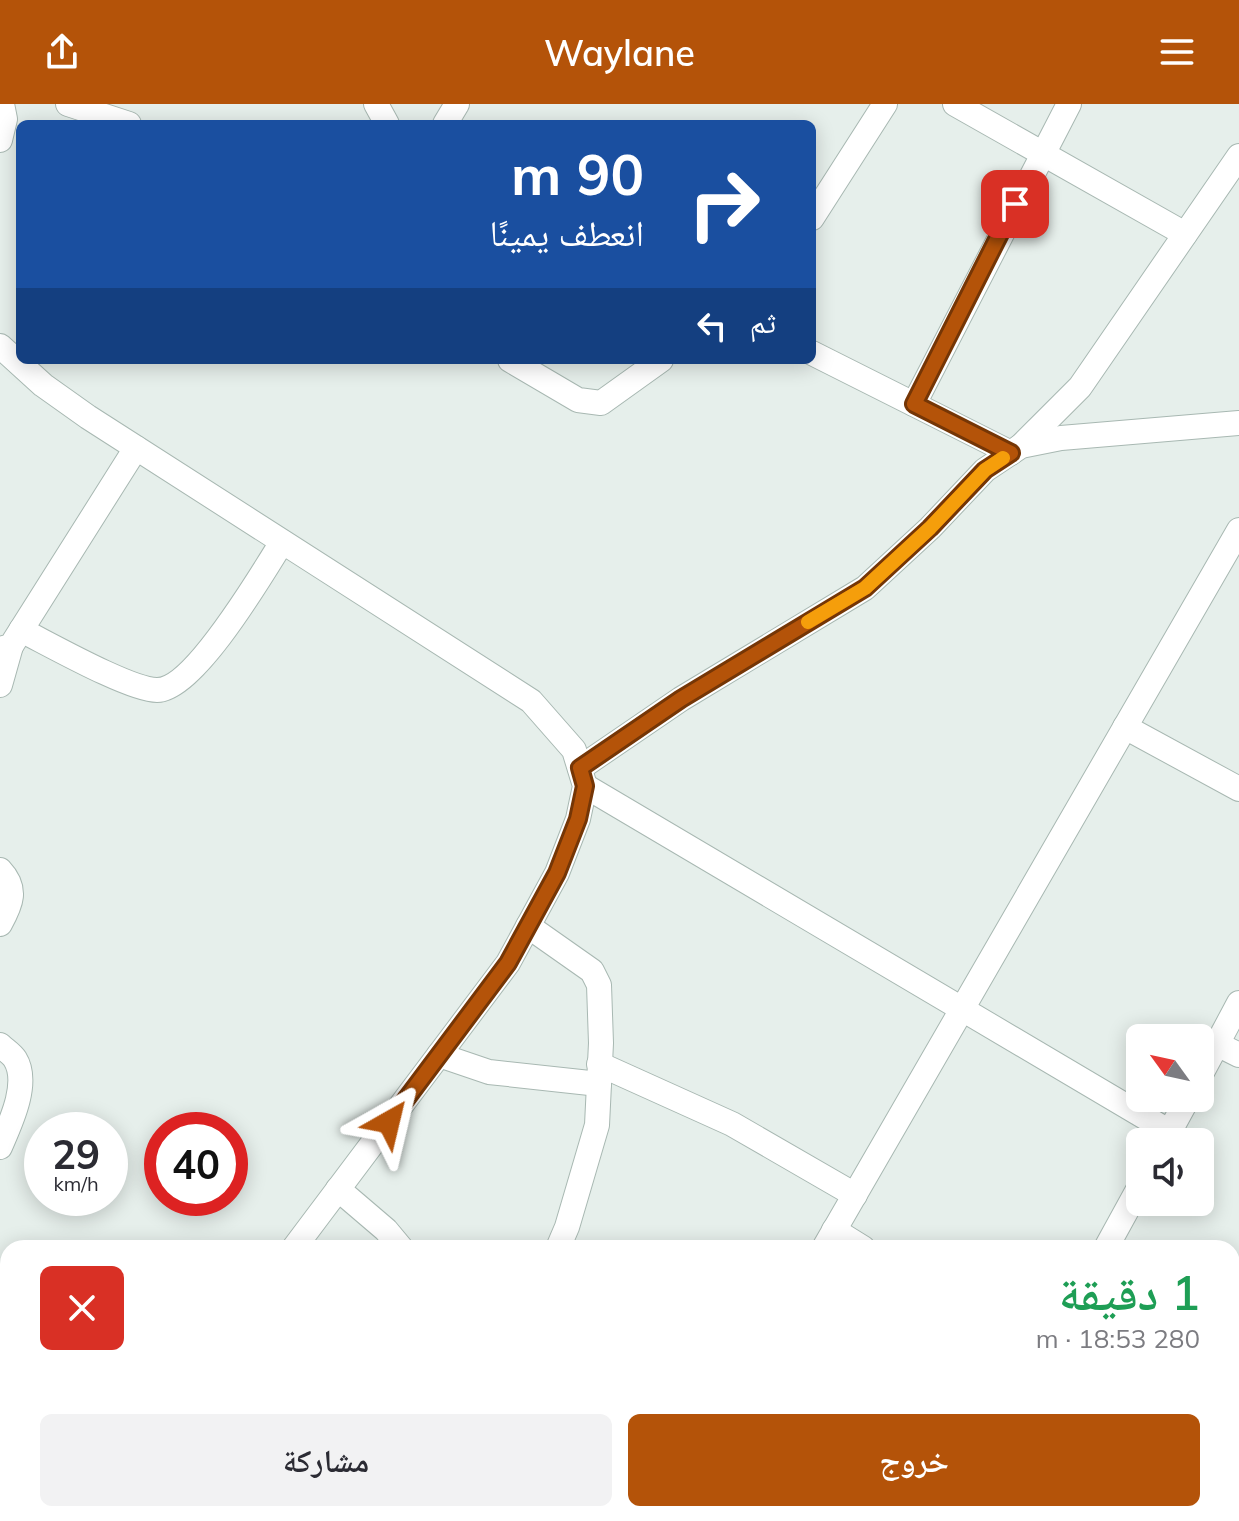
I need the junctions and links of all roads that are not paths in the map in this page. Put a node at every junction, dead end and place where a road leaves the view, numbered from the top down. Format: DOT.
graph roads {
  1 [pos="2,104"];
  2 [pos="23,104"];
  3 [pos="68,104"];
  4 [pos="885,104"];
  5 [pos="955,104"];
  6 [pos="1069,104"];
  7 [pos="117,120"];
  8 [pos="2,136"];
  9 [pos="1042,152"];
  10 [pos="1239,156"];
  11 [pos="816,212"];
  12 [pos="1185,234"];
  13 [pos="0,346"];
  14 [pos="816,355"];
  15 [pos="16,361"];
  16 [pos="20,364"];
  17 [pos="517,364"];
  18 [pos="655,364"];
  19 [pos="914,404"];
  20 [pos="1239,423"];
  21 [pos="136,448"];
  22 [pos="1016,450"];
  23 [pos="1239,530"];
  24 [pos="282,542"];
  25 [pos="11,642"];
  26 [pos="0,685"];
  27 [pos="1125,727"];
  28 [pos="582,777"];
  29 [pos="1239,789"];
  30 [pos="0,870"];
  31 [pos="0,924"];
  32 [pos="528,926"];
  33 [pos="1239,1003"];
  34 [pos="963,1008"];
  35 [pos="1217,1044"];
  36 [pos="0,1045"];
  37 [pos="1214,1050"];
  38 [pos="439,1055"];
  39 [pos="1239,1055"];
  40 [pos="599,1074"];
  41 [pos="1153,1128"];
  42 [pos="0,1147"];
  43 [pos="338,1189"];
  44 [pos="855,1195"];
  45 [pos="1126,1212"];
  46 [pos="829,1239"];
  47 [pos="300,1240"];
  48 [pos="394,1240"];
  49 [pos="561,1240"];
  50 [pos="1110,1240"];
  1 -- 8 [label="street"];
  2 -- 8 [label="street"];
  3 -- 7 [label="street"];
  4 -- 11 [label="street"];
  5 -- 9 [label="street"];
  6 -- 9 [label="street"];
  9 -- 12 [label="street"];
  9 -- 19 [label="street"];
  10 -- 12 [label="street"];
  12 -- 22 [label="street"];
  13 -- 15 [label="street"];
  14 -- 19 [label="street"];
  16 -- 21 [label="street"];
  17 -- 18 [label="street"];
  19 -- 22 [label="street"];
  20 -- 22 [label="street"];
  21 -- 24 [label="street"];
  21 -- 25 [label="street"];
  22 -- 28 [label="street"];
  23 -- 27 [label="street"];
  24 -- 25 [label="street"];
  24 -- 28 [label="street"];
  25 -- 26 [label="street"];
  27 -- 29 [label="street"];
  27 -- 34 [label="street"];
  28 -- 32 [label="street"];
  28 -- 34 [label="street"];
  30 -- 31 [label="street"];
  32 -- 38 [label="street"];
  32 -- 40 [label="street"];
  33 -- 35 [label="street"];
  34 -- 41 [label="street"];
  34 -- 44 [label="street"];
  35 -- 37 [label="street"];
  35 -- 39 [label="street"];
  36 -- 42 [label="street"];
  38 -- 40 [label="street"];
  38 -- 43 [label="street"];
  40 -- 44 [label="street"];
  40 -- 49 [label="street"];
  43 -- 47 [label="street"];
  43 -- 48 [label="street"];
  44 -- 46 [label="street"];
  45 -- 50 [label="street"];
}
